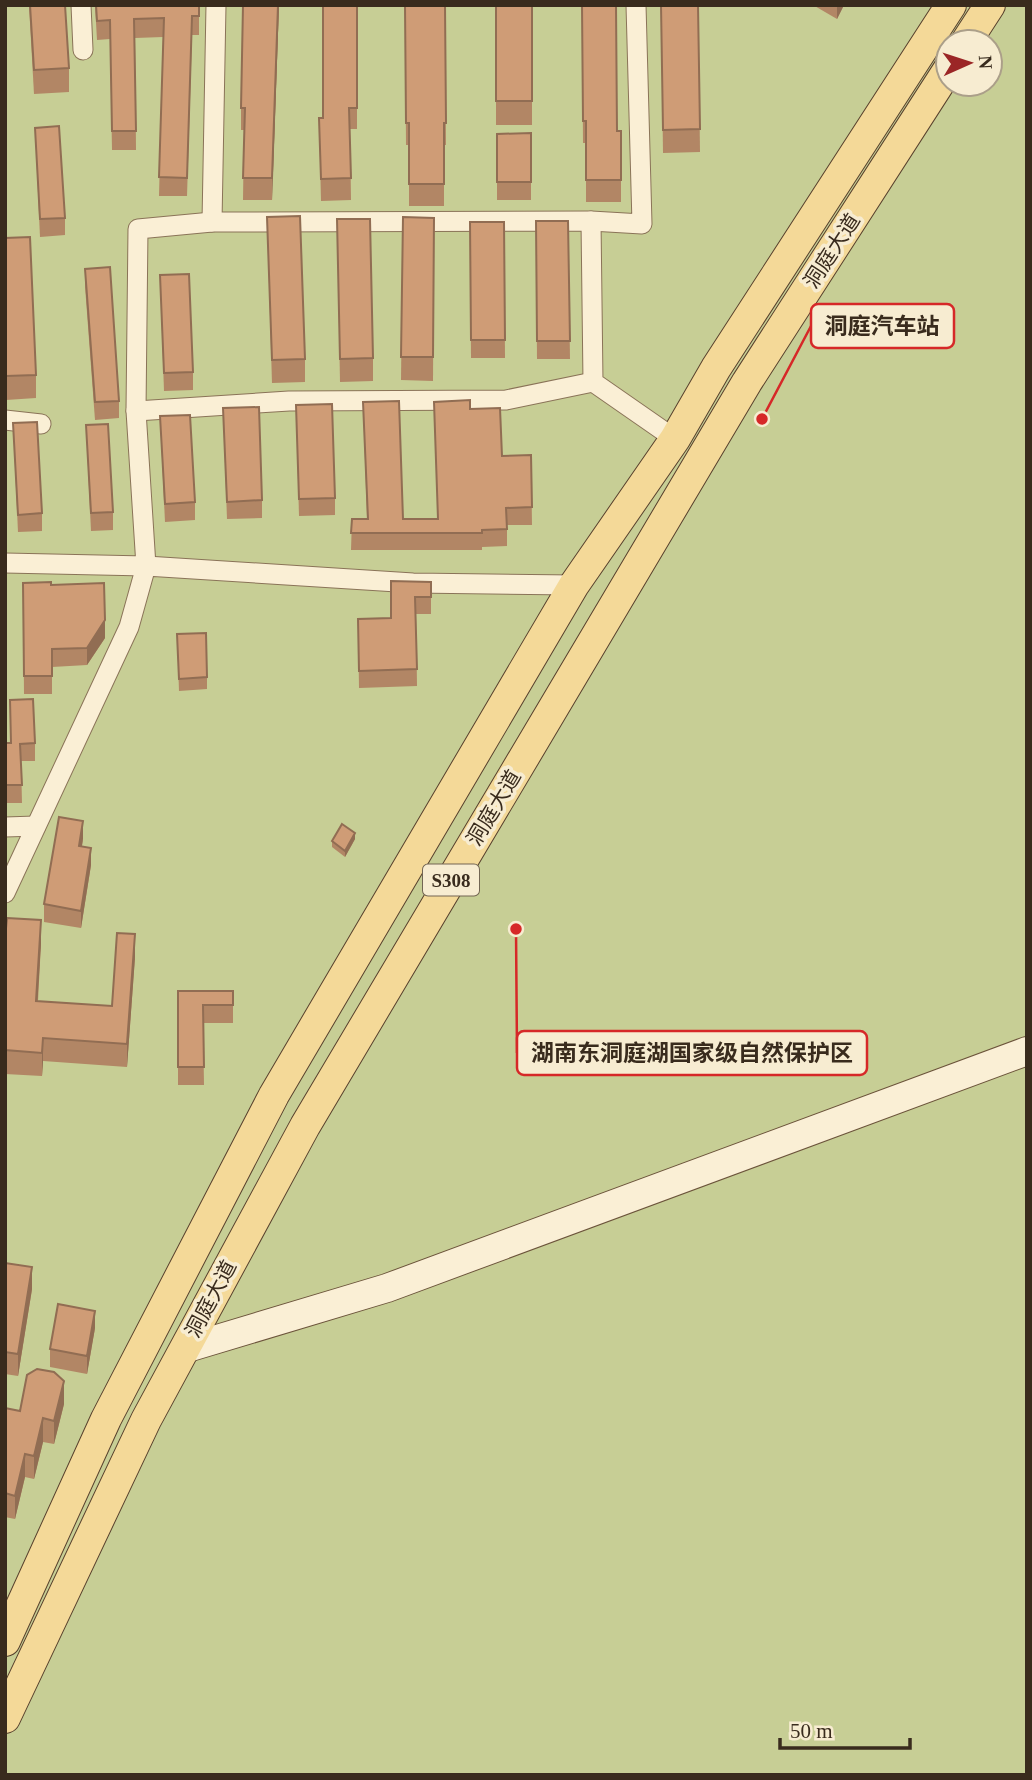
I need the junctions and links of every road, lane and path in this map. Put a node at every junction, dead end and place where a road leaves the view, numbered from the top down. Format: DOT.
graph roads {
  1 [pos="81,5"];
  2 [pos="216,5"];
  3 [pos="636,5"];
  4 [pos="951,5"];
  5 [pos="990,5"];
  6 [pos="975,28"];
  7 [pos="83,50"];
  8 [pos="934,92"];
  9 [pos="591,221"];
  10 [pos="212,222"];
  11 [pos="593,382"];
  12 [pos="136,411"];
  13 [pos="5,420"];
  14 [pos="41,424"];
  15 [pos="675,439"];
  16 [pos="5,563"];
  17 [pos="146,566"];
  18 [pos="574,585"];
  19 [pos="36,826"];
  20 [pos="5,827"];
  21 [pos="5,892"];
  22 [pos="1027,1051"];
  23 [pos="184,1349"];
  24 [pos="8,1628"];
  25 [pos="5,1718"];
  1 -- 7 [label="street"];
  2 -- 10 [label="street"];
  3 -- 9 [label="street"];
  4 -- 15 [label="main road, 洞庭大道 / S308"];
  5 -- 6 [label="main road"];
  8 -- 23 [label="main road, 洞庭大道 / S308"];
  9 -- 10 [label="street"];
  9 -- 11 [label="street"];
  10 -- 12 [label="street"];
  11 -- 12 [label="street"];
  11 -- 15 [label="street"];
  12 -- 17 [label="street"];
  13 -- 14 [label="street"];
  15 -- 18 [label="main road, 洞庭大道 / S308"];
  16 -- 17 [label="street"];
  17 -- 18 [label="street"];
  17 -- 19 [label="street"];
  18 -- 24 [label="main road, 洞庭大道 / S308"];
  19 -- 20 [label="street"];
  19 -- 21 [label="street"];
  22 -- 23 [label="street"];
  23 -- 25 [label="main road, 洞庭大道 / S308"];
}
